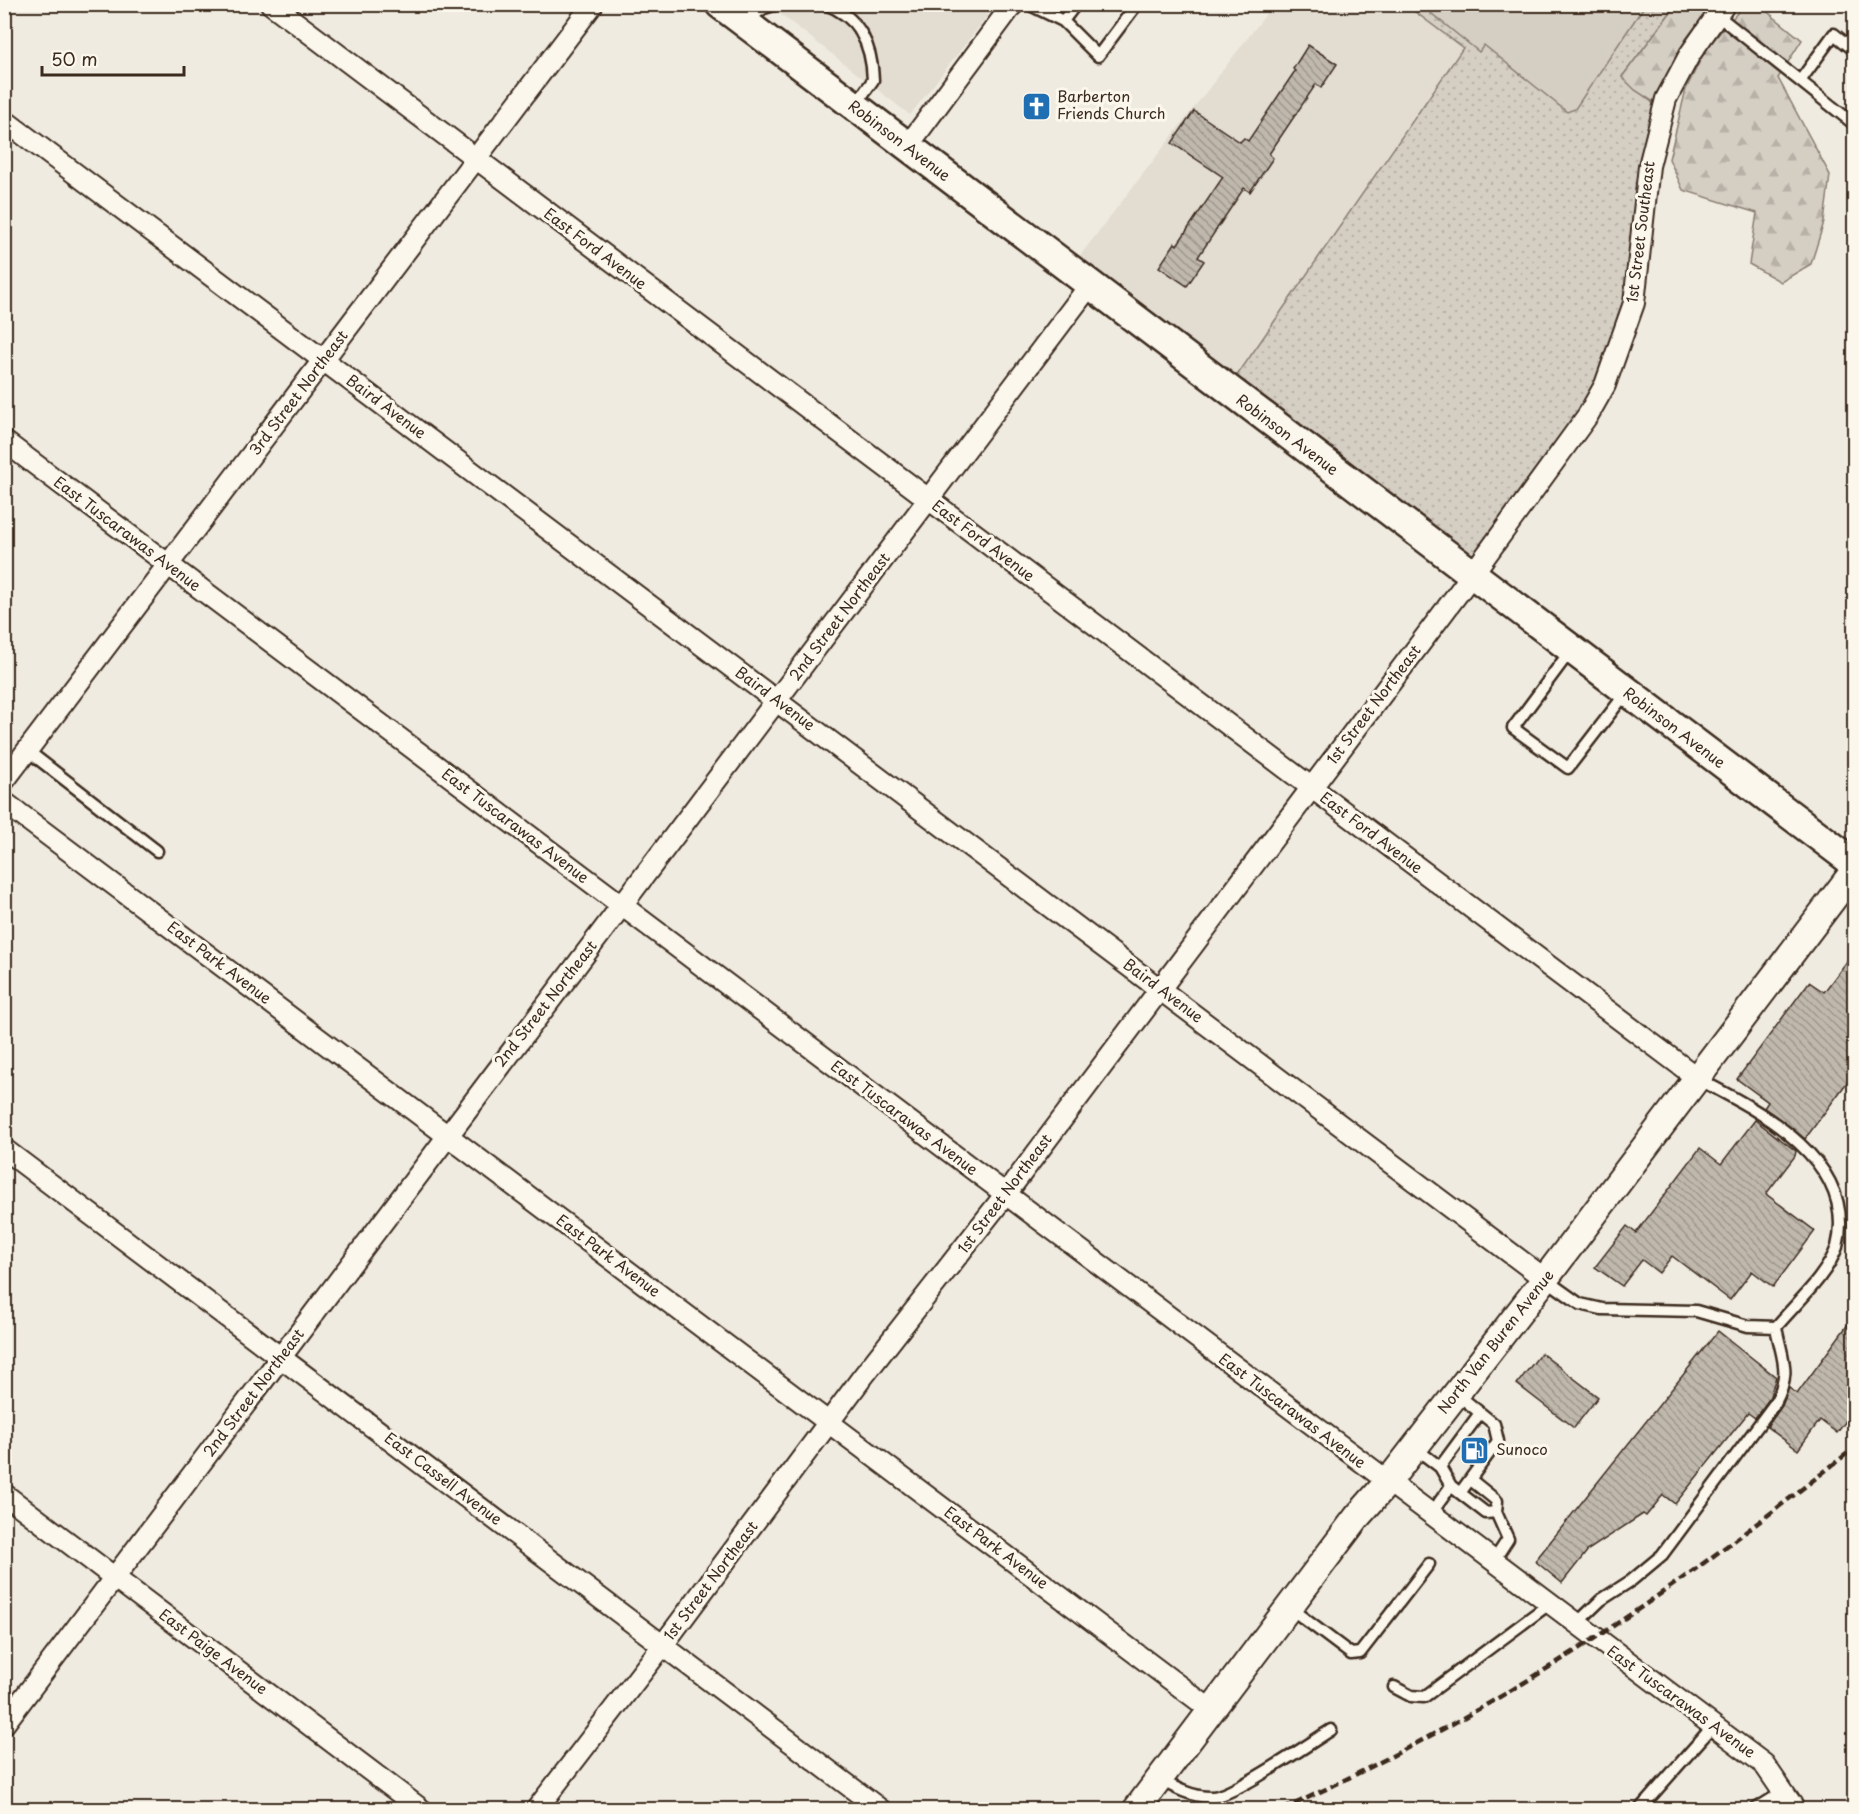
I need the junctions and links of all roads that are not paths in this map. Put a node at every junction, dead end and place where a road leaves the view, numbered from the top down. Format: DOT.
graph roads {
  1 [pos="271,4"];
  2 [pos="593,4"];
  3 [pos="720,4"];
  4 [pos="777,4"];
  5 [pos="825,4"];
  6 [pos="1013,4"];
  7 [pos="1028,4"];
  8 [pos="1076,4"];
  9 [pos="1137,4"];
  10 [pos="1721,10"];
  11 [pos="1063,21"];
  12 [pos="743,22"];
  13 [pos="1854,50"];
  14 [pos="1800,81"];
  15 [pos="854,107"];
  16 [pos="4,120"];
  17 [pos="1854,124"];
  18 [pos="907,147"];
  19 [pos="476,159"];
  20 [pos="1090,285"];
  21 [pos="324,360"];
  22 [pos="4,441"];
  23 [pos="928,500"];
  24 [pos="169,565"];
  25 [pos="1471,576"];
  26 [pos="1571,650"];
  27 [pos="1627,692"];
  28 [pos="777,700"];
  29 [pos="28,751"];
  30 [pos="4,782"];
  31 [pos="1311,788"];
  32 [pos="4,802"];
  33 [pos="157,851"];
  34 [pos="1854,863"];
  35 [pos="1854,872"];
  36 [pos="622,907"];
  37 [pos="1159,988"];
  38 [pos="1696,1077"];
  39 [pos="447,1135"];
  40 [pos="4,1149"];
  41 [pos="1005,1195"];
  42 [pos="1545,1279"];
  43 [pos="1776,1327"];
  44 [pos="281,1357"];
  45 [pos="1457,1393"];
  46 [pos="1480,1413"];
  47 [pos="829,1423"];
  48 [pos="1415,1448"];
  49 [pos="1440,1467"];
  50 [pos="1471,1480"];
  51 [pos="1388,1483"];
  52 [pos="1451,1486"];
  53 [pos="1460,1492"];
  54 [pos="4,1494"];
  55 [pos="1496,1512"];
  56 [pos="1430,1515"];
  57 [pos="1493,1562"];
  58 [pos="1429,1564"];
  59 [pos="116,1578"];
  60 [pos="1550,1604"];
  61 [pos="1290,1608"];
  62 [pos="1576,1624"];
  63 [pos="663,1645"];
  64 [pos="1394,1687"];
  65 [pos="1211,1710"];
  66 [pos="4,1724"];
  67 [pos="1713,1726"];
  68 [pos="1331,1730"];
  69 [pos="1159,1779"];
  70 [pos="1787,1799"];
  71 [pos="422,1809"];
  72 [pos="536,1809"];
  73 [pos="881,1809"];
  74 [pos="1136,1809"];
  75 [pos="1639,1809"];
  76 [pos="1754,1809"];
  1 -- 19 [label="street, East Ford Avenue"];
  2 -- 19 [label="street, 3rd Street Northeast"];
  3 -- 12 [label="main road, Robinson Avenue"];
  4 -- 12 [label="lane"];
  5 -- 15 [label="lane"];
  6 -- 18 [label="street"];
  7 -- 11 [label="lane"];
  8 -- 11 [label="lane"];
  9 -- 11 [label="lane"];
  10 -- 14 [label="lane"];
  10 -- 25 [label="street, 1st Street Southeast"];
  12 -- 15 [label="main road, Robinson Avenue"];
  13 -- 14 [label="lane"];
  14 -- 17 [label="lane"];
  15 -- 18 [label="main road, Robinson Avenue"];
  16 -- 21 [label="street, Baird Avenue"];
  18 -- 20 [label="main road, Robinson Avenue"];
  19 -- 21 [label="street, 3rd Street Northeast"];
  19 -- 23 [label="street, East Ford Avenue"];
  20 -- 23 [label="street, 2nd Street Northeast"];
  20 -- 25 [label="main road, Robinson Avenue"];
  21 -- 24 [label="street, 3rd Street Northeast"];
  21 -- 28 [label="street, Baird Avenue"];
  22 -- 24 [label="street, East Tuscarawas Avenue"];
  23 -- 28 [label="street, 2nd Street Northeast"];
  23 -- 31 [label="street, East Ford Avenue"];
  24 -- 29 [label="street, 3rd Street Northeast"];
  24 -- 36 [label="street, East Tuscarawas Avenue"];
  25 -- 26 [label="main road, Robinson Avenue"];
  25 -- 31 [label="street, 1st Street Northeast"];
  26 -- 27 [label="main road, Robinson Avenue"];
  26 -- 27 [label="lane"];
  27 -- 34 [label="main road, Robinson Avenue"];
  28 -- 36 [label="street, 2nd Street Northeast"];
  28 -- 37 [label="street, Baird Avenue"];
  29 -- 30 [label="street, 3rd Street Northeast"];
  29 -- 33 [label="lane"];
  31 -- 37 [label="street, 1st Street Northeast"];
  31 -- 38 [label="street, East Ford Avenue"];
  32 -- 39 [label="street, East Park Avenue"];
  35 -- 38 [label="street, North Van Buren Avenue"];
  36 -- 39 [label="street, 2nd Street Northeast"];
  36 -- 41 [label="street, East Tuscarawas Avenue"];
  37 -- 41 [label="street, 1st Street Northeast"];
  37 -- 42 [label="street, Baird Avenue"];
  38 -- 42 [label="street, North Van Buren Avenue"];
  38 -- 43 [label="lane"];
  39 -- 44 [label="street, 2nd Street Northeast"];
  39 -- 47 [label="street, East Park Avenue"];
  40 -- 44 [label="street, East Cassell Avenue"];
  41 -- 47 [label="street, 1st Street Northeast"];
  41 -- 51 [label="street, East Tuscarawas Avenue"];
  42 -- 43 [label="lane"];
  42 -- 45 [label="street, North Van Buren Avenue"];
  43 -- 62 [label="lane"];
  44 -- 59 [label="street, 2nd Street Northeast"];
  44 -- 63 [label="street, East Cassell Avenue"];
  45 -- 46 [label="lane"];
  45 -- 48 [label="street, North Van Buren Avenue"];
  46 -- 49 [label="lane"];
  46 -- 50 [label="lane"];
  47 -- 63 [label="street, 1st Street Northeast"];
  47 -- 65 [label="street, East Park Avenue"];
  48 -- 49 [label="lane"];
  48 -- 51 [label="street, North Van Buren Avenue"];
  49 -- 52 [label="lane"];
  50 -- 53 [label="lane"];
  50 -- 55 [label="lane"];
  51 -- 56 [label="street, East Tuscarawas Avenue"];
  51 -- 61 [label="street, North Van Buren Avenue"];
  52 -- 53 [label="lane"];
  52 -- 56 [label="lane"];
  53 -- 55 [label="lane"];
  54 -- 59 [label="street, East Paige Avenue"];
  55 -- 57 [label="lane"];
  56 -- 57 [label="street, East Tuscarawas Avenue"];
  57 -- 60 [label="street, East Tuscarawas Avenue"];
  58 -- 61 [label="lane"];
  59 -- 66 [label="street, 2nd Street Northeast"];
  59 -- 71 [label="street, East Paige Avenue"];
  60 -- 62 [label="street, East Tuscarawas Avenue"];
  60 -- 64 [label="lane"];
  61 -- 65 [label="street, North Van Buren Avenue"];
  62 -- 67 [label="street, East Tuscarawas Avenue"];
  63 -- 72 [label="street, 1st Street Northeast"];
  63 -- 73 [label="street, East Cassell Avenue"];
  65 -- 69 [label="street, North Van Buren Avenue"];
  67 -- 70 [label="street, East Tuscarawas Avenue"];
  67 -- 75 [label="lane"];
  68 -- 69 [label="lane"];
  69 -- 74 [label="street, North Van Buren Avenue"];
  70 -- 76 [label="lane"];
}
